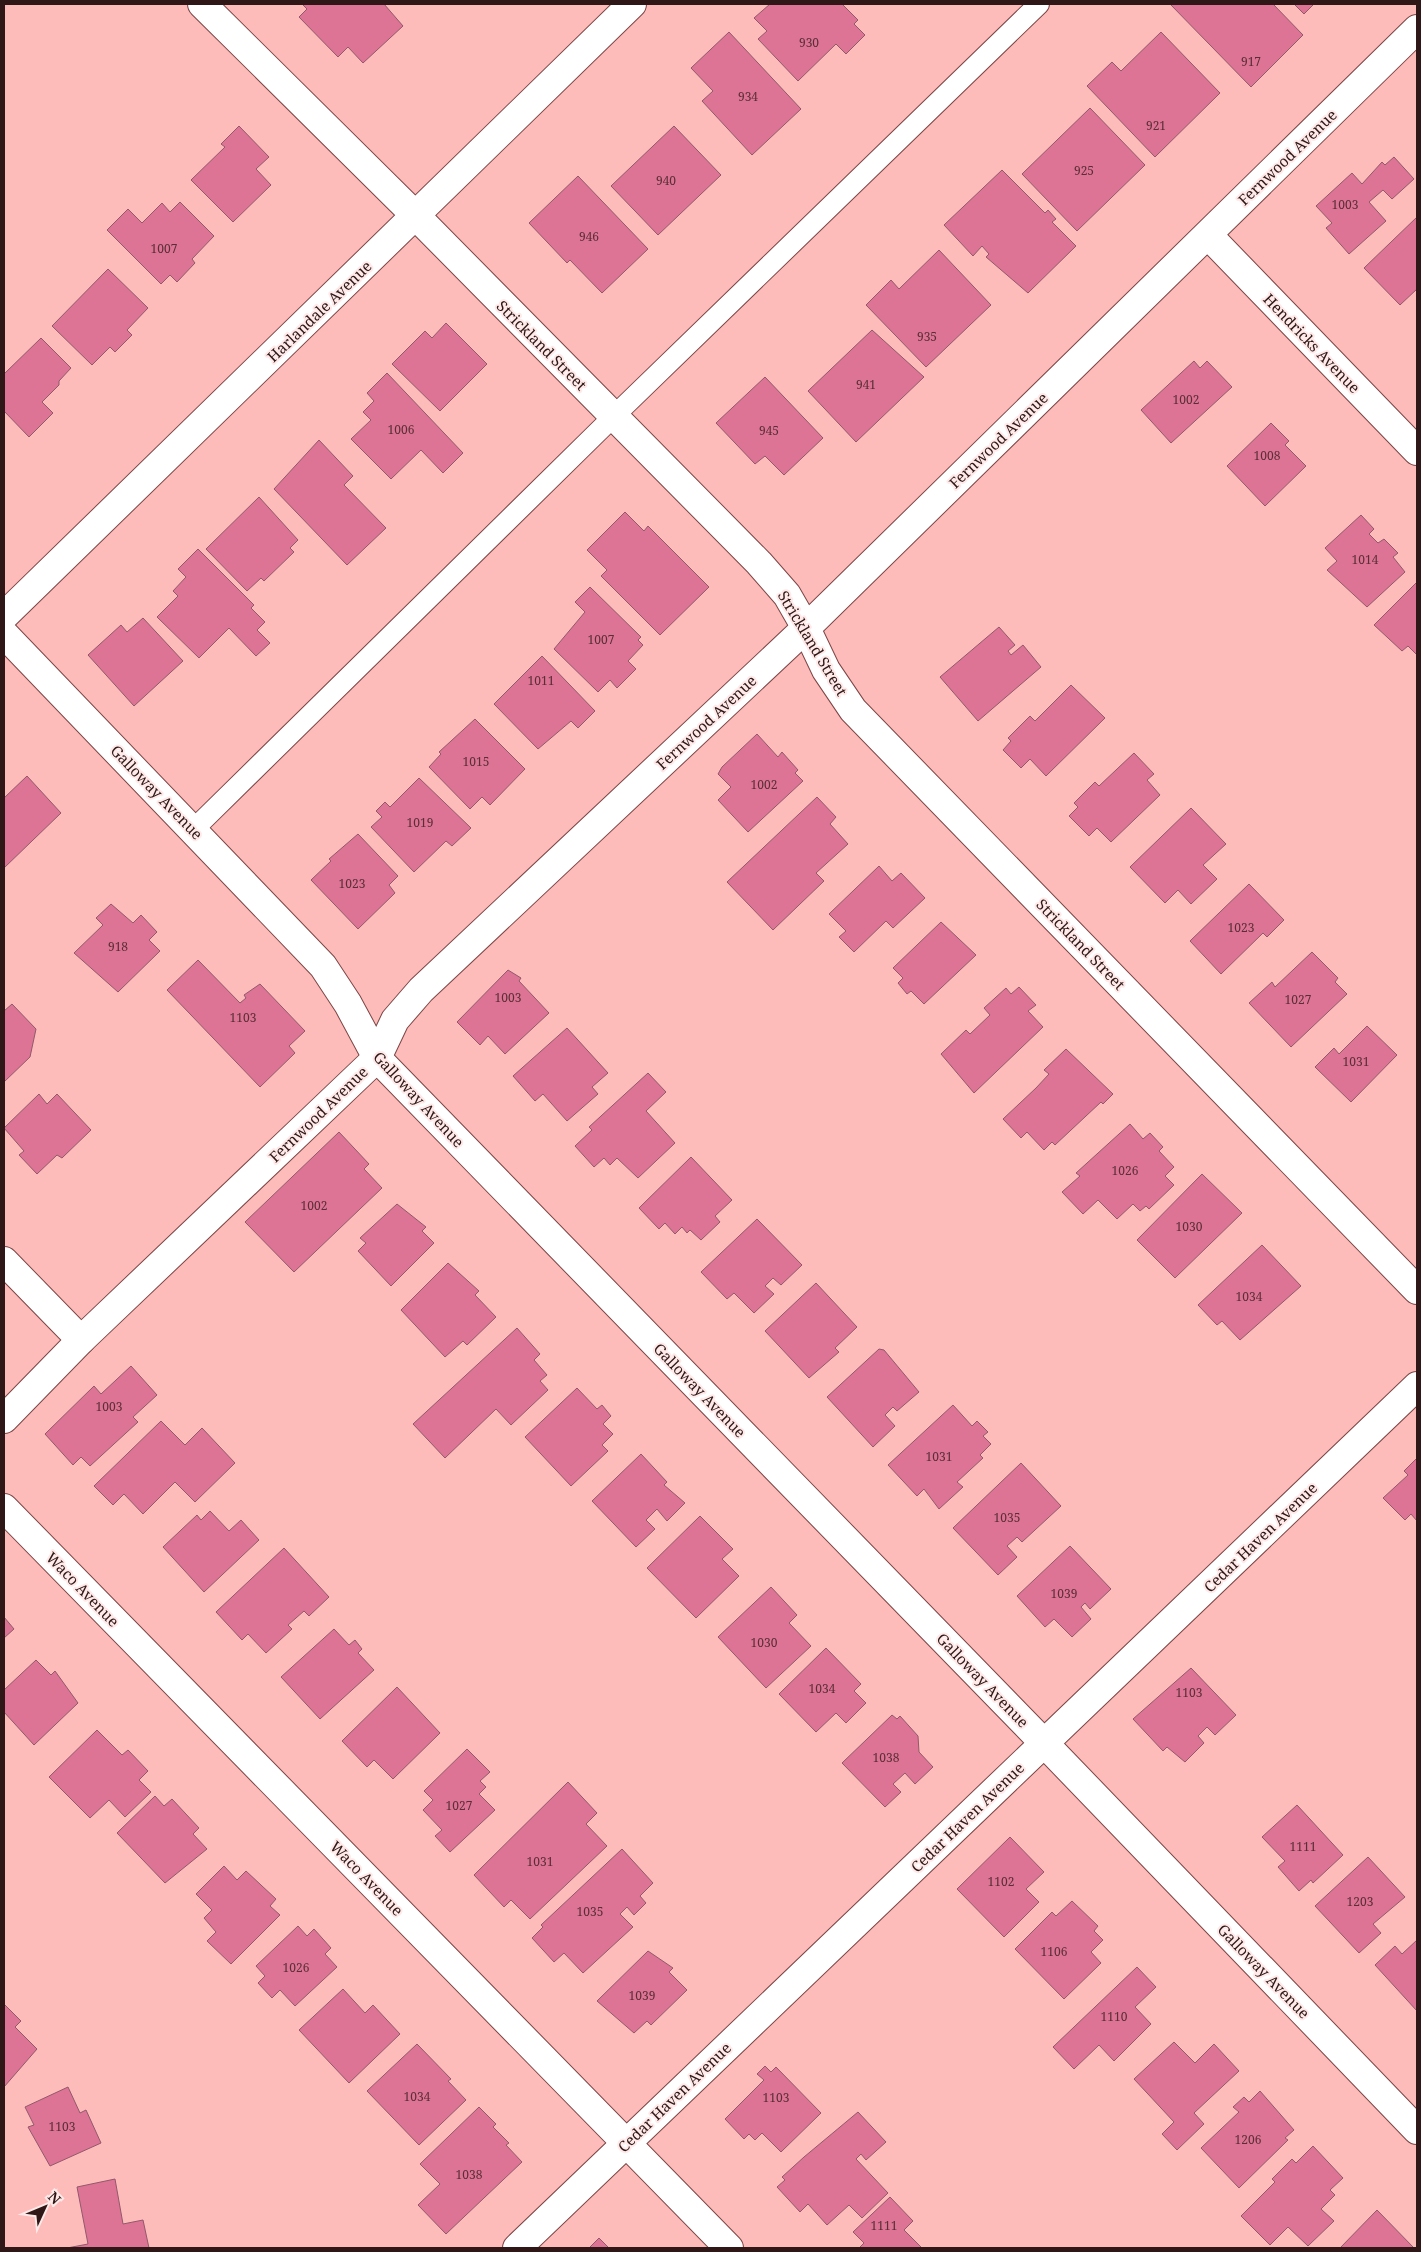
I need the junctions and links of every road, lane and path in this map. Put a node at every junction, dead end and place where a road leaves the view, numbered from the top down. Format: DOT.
graph roads {
  1 [pos="202,4"];
  2 [pos="632,4"];
  3 [pos="1039,4"];
  4 [pos="1417,29"];
  5 [pos="416,216"];
  6 [pos="1208,235"];
  7 [pos="613,417"];
  8 [pos="1417,451"];
  9 [pos="4,616"];
  10 [pos="806,628"];
  11 [pos="4,634"];
  12 [pos="194,830"];
  13 [pos="377,1058"];
  14 [pos="4,1261"];
  15 [pos="1417,1290"];
  16 [pos="82,1340"];
  17 [pos="1417,1386"];
  18 [pos="4,1418"];
  19 [pos="4,1508"];
  20 [pos="1044,1743"];
  21 [pos="1417,2130"];
  22 [pos="627,2143"];
  23 [pos="517,2248"];
  24 [pos="729,2248"];
  1 -- 5 [label="street, Strickland Street"];
  2 -- 5 [label="street, Harlandale Avenue"];
  3 -- 7 [label="lane"];
  4 -- 6 [label="street, Fernwood Avenue"];
  5 -- 7 [label="street, Strickland Street"];
  5 -- 9 [label="street, Harlandale Avenue"];
  6 -- 8 [label="street, Hendricks Avenue"];
  6 -- 10 [label="street, Fernwood Avenue"];
  7 -- 10 [label="street, Strickland Street"];
  7 -- 12 [label="lane"];
  10 -- 13 [label="street, Fernwood Avenue"];
  10 -- 15 [label="street, Strickland Street"];
  11 -- 12 [label="street, Galloway Avenue"];
  12 -- 13 [label="street, Galloway Avenue"];
  13 -- 16 [label="street, Fernwood Avenue"];
  13 -- 20 [label="street, Galloway Avenue"];
  14 -- 16 [label="street"];
  16 -- 18 [label="street, Fernwood Avenue"];
  17 -- 20 [label="street, Cedar Haven Avenue"];
  19 -- 22 [label="street, Waco Avenue"];
  20 -- 21 [label="street, Galloway Avenue"];
  20 -- 22 [label="street, Cedar Haven Avenue"];
  22 -- 23 [label="street, Cedar Haven Avenue"];
  22 -- 24 [label="street, Waco Avenue"];
}
